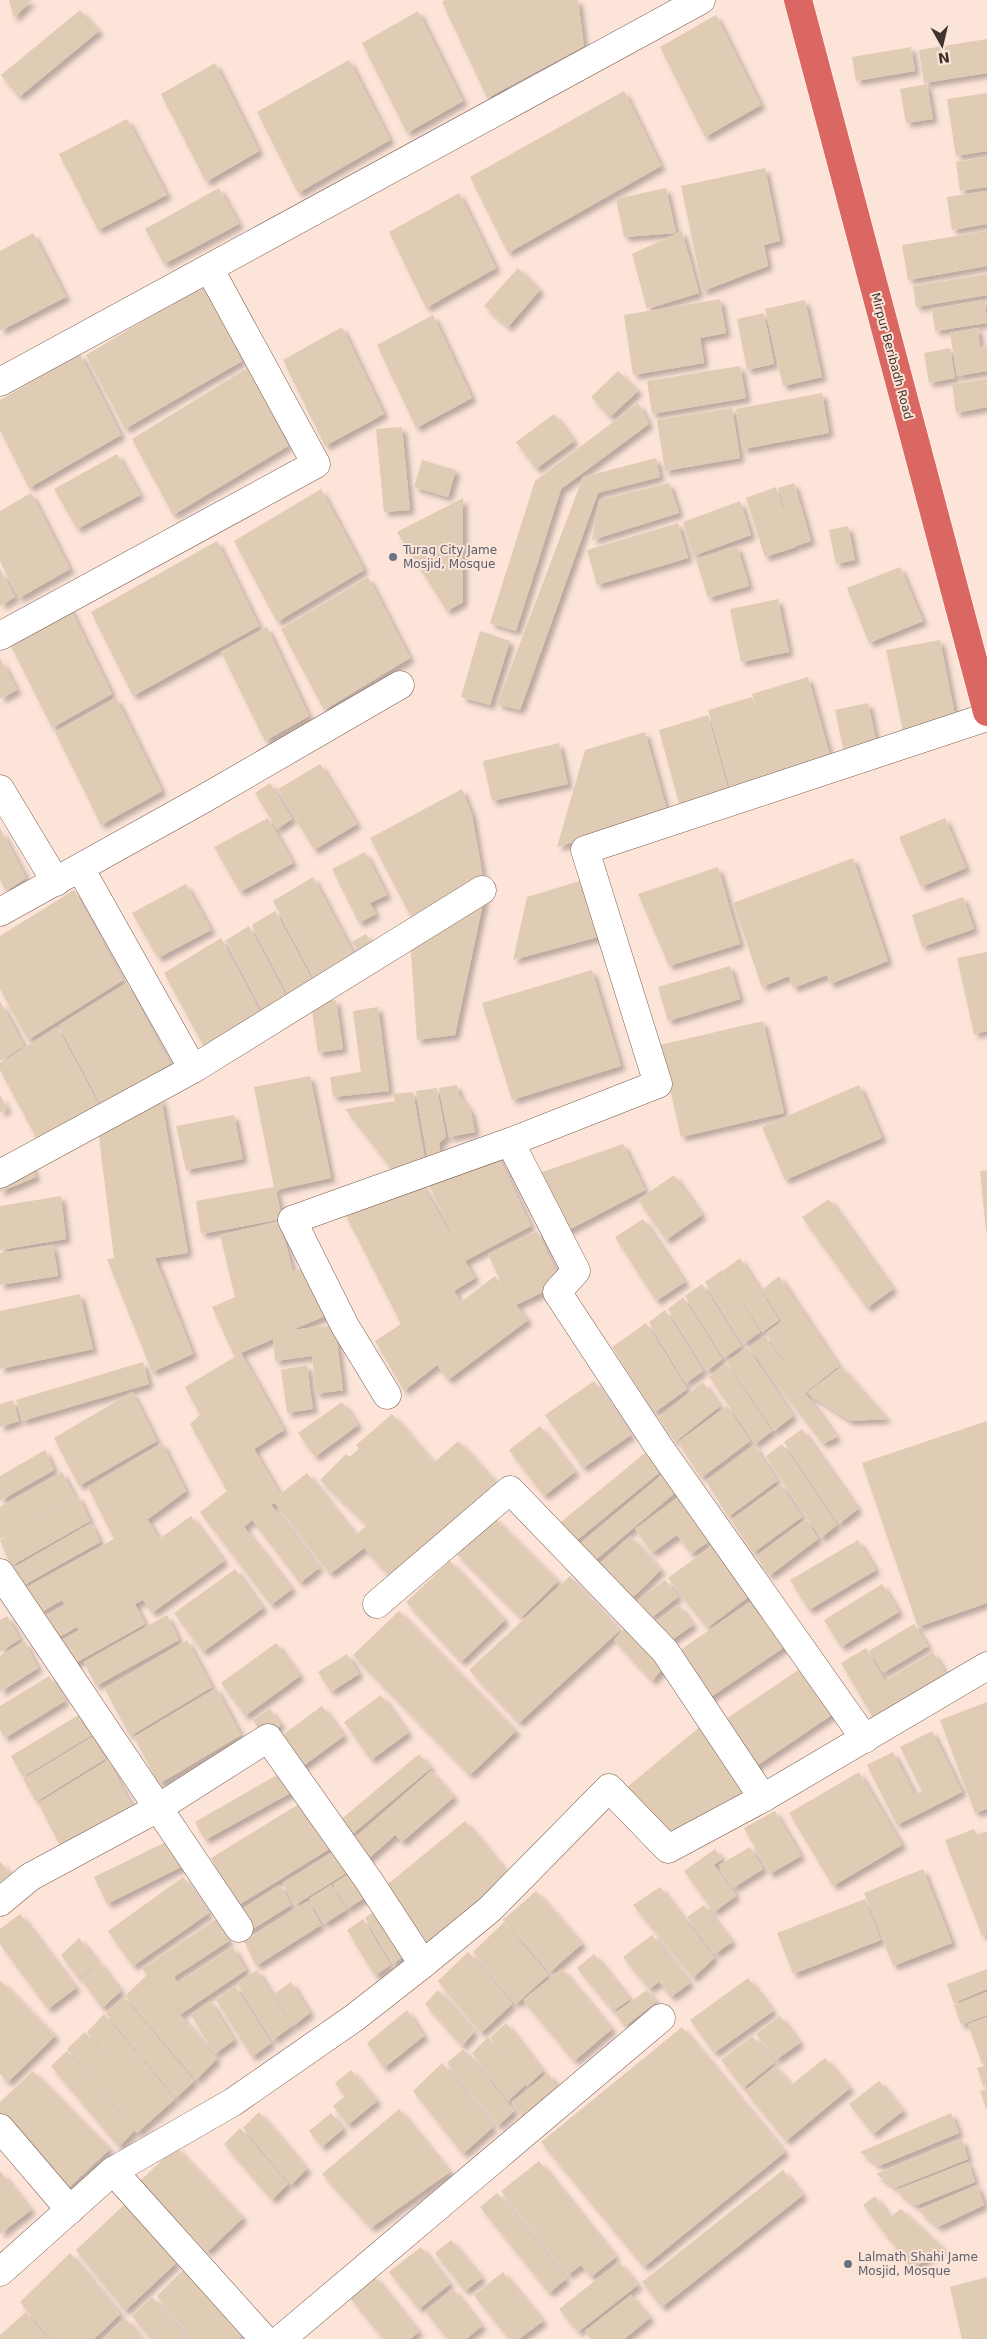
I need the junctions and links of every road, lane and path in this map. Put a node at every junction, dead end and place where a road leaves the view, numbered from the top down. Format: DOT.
graph roads {
  1 [pos="701,0"];
  2 [pos="798,0"];
  3 [pos="209,268"];
  4 [pos="0,382"];
  5 [pos="0,636"];
  6 [pos="400,685"];
  7 [pos="987,712"];
  8 [pos="987,717"];
  9 [pos="0,789"];
  10 [pos="80,868"];
  11 [pos="56,882"];
  12 [pos="482,890"];
  13 [pos="0,912"];
  14 [pos="193,1069"];
  15 [pos="510,1142"];
  16 [pos="0,1174"];
  17 [pos="387,1395"];
  18 [pos="0,1573"];
  19 [pos="377,1604"];
  20 [pos="987,1666"];
  21 [pos="865,1739"];
  22 [pos="763,1798"];
  23 [pos="158,1808"];
  24 [pos="0,1902"];
  25 [pos="238,1928"];
  26 [pos="422,1964"];
  27 [pos="661,2018"];
  28 [pos="0,2128"];
  29 [pos="113,2171"];
  30 [pos="70,2210"];
  31 [pos="0,2272"];
  32 [pos="264,2339"];
  33 [pos="281,2339"];
  1 -- 3 [label="street"];
  2 -- 7 [label="highway, Mirpur Beribadh Road"];
  3 -- 4 [label="street"];
  3 -- 5 [label="street"];
  6 -- 10 [label="street"];
  8 -- 15 [label="street"];
  9 -- 11 [label="street"];
  10 -- 11 [label="street"];
  10 -- 14 [label="street"];
  11 -- 13 [label="street"];
  12 -- 14 [label="street"];
  14 -- 16 [label="street"];
  15 -- 17 [label="street"];
  15 -- 21 [label="street"];
  18 -- 23 [label="street"];
  19 -- 22 [label="street"];
  20 -- 21 [label="street"];
  21 -- 22 [label="street"];
  22 -- 26 [label="street"];
  23 -- 24 [label="street"];
  23 -- 25 [label="street"];
  23 -- 26 [label="street"];
  26 -- 29 [label="street"];
  27 -- 33 [label="street"];
  28 -- 30 [label="street"];
  29 -- 30 [label="street"];
  29 -- 32 [label="street"];
  30 -- 31 [label="street"];
}
